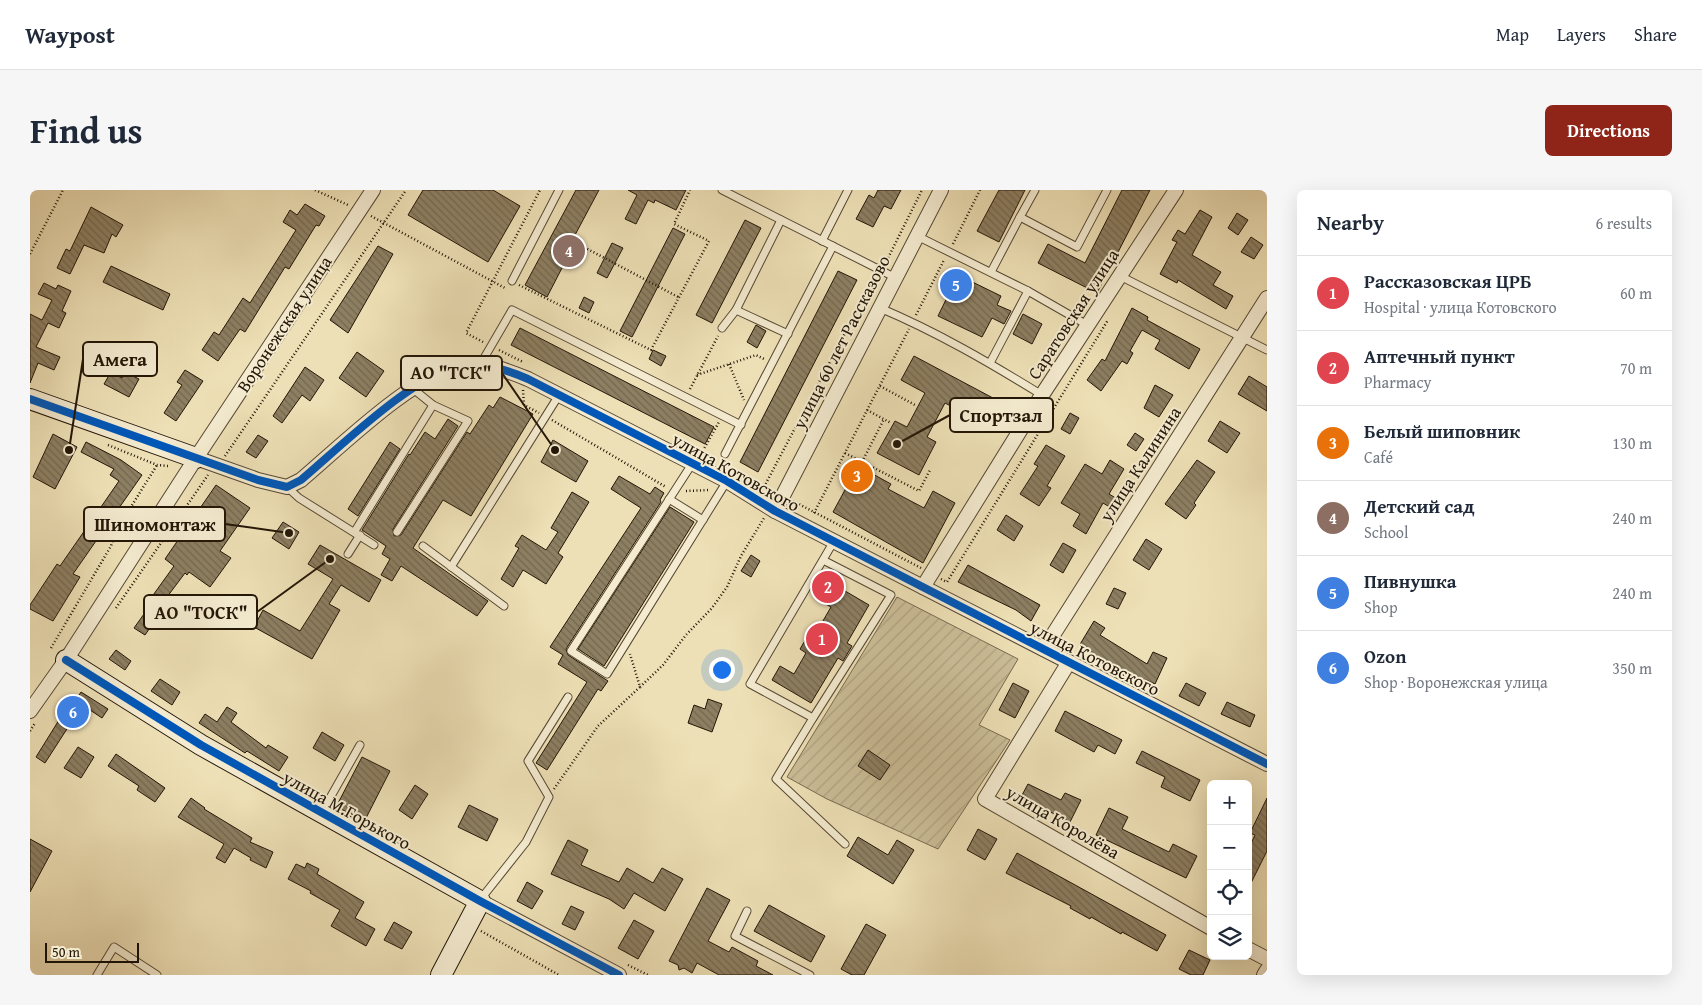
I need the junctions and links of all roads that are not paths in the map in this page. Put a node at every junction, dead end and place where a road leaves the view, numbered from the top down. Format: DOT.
graph roads {
  1 [pos="373,190"];
  2 [pos="558,190"];
  3 [pos="722,190"];
  4 [pos="848,190"];
  5 [pos="941,190"];
  6 [pos="1035,190"];
  7 [pos="1107,190"];
  8 [pos="1176,190"];
  9 [pos="1020,217"];
  10 [pos="781,220"];
  11 [pos="917,236"];
  12 [pos="822,240"];
  13 [pos="833,246"];
  14 [pos="991,272"];
  15 [pos="1120,276"];
  16 [pos="896,278"];
  17 [pos="512,281"];
  18 [pos="1028,291"];
  19 [pos="1267,298"];
  20 [pos="880,308"];
  21 [pos="736,310"];
  22 [pos="1089,326"];
  23 [pos="722,328"];
  24 [pos="788,334"];
  25 [pos="1243,337"];
  26 [pos="1267,350"];
  27 [pos="990,363"];
  28 [pos="480,365"];
  29 [pos="412,388"];
  30 [pos="559,395"];
  31 [pos="1042,395"];
  32 [pos="30,399"];
  33 [pos="433,405"];
  34 [pos="741,425"];
  35 [pos="725,454"];
  36 [pos="695,456"];
  37 [pos="210,468"];
  38 [pos="724,486"];
  39 [pos="287,487"];
  40 [pos="669,500"];
  41 [pos="772,510"];
  42 [pos="703,520"];
  43 [pos="398,532"];
  44 [pos="358,533"];
  45 [pos="834,540"];
  46 [pos="374,545"];
  47 [pos="423,546"];
  48 [pos="348,554"];
  49 [pos="823,560"];
  50 [pos="451,567"];
  51 [pos="923,587"];
  52 [pos="504,606"];
  53 [pos="1044,649"];
  54 [pos="59,654"];
  55 [pos="1069,662"];
  56 [pos="568,697"];
  57 [pos="33,717"];
  58 [pos="813,718"];
  59 [pos="360,745"];
  60 [pos="1267,764"];
  61 [pos="322,812"];
  62 [pos="845,844"];
  63 [pos="480,901"];
  64 [pos="747,911"];
  65 [pos="1207,926"];
  66 [pos="1252,951"];
  67 [pos="1267,959"];
  68 [pos="1267,970"];
  69 [pos="97,975"];
  70 [pos="157,975"];
  71 [pos="442,975"];
  72 [pos="619,975"];
  73 [pos="810,975"];
  74 [pos="1264,975"];
  1 -- 37 [label="street, Воронежская улица"];
  2 -- 17 [label="lane"];
  3 -- 10 [label="lane"];
  4 -- 12 [label="lane"];
  5 -- 11 [label="street, улица 60 лет Рассказово"];
  6 -- 9 [label="lane"];
  7 -- 9 [label="lane"];
  8 -- 15 [label="street, Саратовская улица"];
  9 -- 14 [label="lane"];
  10 -- 12 [label="lane"];
  10 -- 21 [label="lane"];
  11 -- 14 [label="lane"];
  11 -- 16 [label="street, улица 60 лет Рассказово"];
  12 -- 13 [label="lane"];
  13 -- 16 [label="lane"];
  13 -- 24 [label="lane"];
  14 -- 18 [label="lane"];
  15 -- 22 [label="street, Саратовская улица"];
  15 -- 25 [label="lane"];
  16 -- 20 [label="street, улица 60 лет Рассказово"];
  18 -- 22 [label="lane"];
  18 -- 27 [label="lane"];
  19 -- 25 [label="street, улица Калинина"];
  20 -- 27 [label="lane"];
  20 -- 41 [label="street, улица 60 лет Рассказово"];
  21 -- 23 [label="lane"];
  21 -- 24 [label="lane"];
  22 -- 31 [label="street, Саратовская улица"];
  24 -- 34 [label="lane"];
  25 -- 26 [label="lane"];
  25 -- 53 [label="street, улица Калинина"];
  27 -- 31 [label="lane"];
  28 -- 29 [label="street, улица Котовского"];
  28 -- 30 [label="street, улица Котовского"];
  28 -- 34 [label="lane"];
  29 -- 33 [label="lane"];
  29 -- 39 [label="street, улица Котовского"];
  30 -- 36 [label="street, улица Котовского"];
  30 -- 50 [label="lane"];
  31 -- 51 [label="street, Саратовская улица"];
  32 -- 37 [label="street"];
  33 -- 43 [label="lane"];
  33 -- 44 [label="lane"];
  34 -- 35 [label="lane"];
  36 -- 38 [label="street, улица Котовского"];
  36 -- 40 [label="lane"];
  37 -- 39 [label="street"];
  37 -- 54 [label="street, Воронежская улица"];
  38 -- 41 [label="street, улица Котовского"];
  38 -- 42 [label="lane"];
  39 -- 44 [label="lane"];
  40 -- 42 [label="lane"];
  40 -- 42 [label="lane"];
  41 -- 45 [label="street, улица Котовского"];
  44 -- 46 [label="lane"];
  44 -- 48 [label="lane"];
  45 -- 49 [label="lane"];
  45 -- 51 [label="street, улица Котовского"];
  47 -- 50 [label="lane"];
  49 -- 58 [label="lane"];
  49 -- 58 [label="lane"];
  50 -- 52 [label="lane"];
  51 -- 53 [label="street, улица Котовского"];
  53 -- 55 [label="street, улица Котовского"];
  54 -- 57 [label="street, Воронежская улица"];
  54 -- 61 [label="street, улица М.Горького"];
  55 -- 60 [label="street, улица Котовского"];
  55 -- 65 [label="street, улица Королёва"];
  56 -- 63 [label="lane"];
  58 -- 62 [label="lane"];
  59 -- 61 [label="lane"];
  61 -- 63 [label="street, улица М.Горького"];
  63 -- 71 [label="street"];
  63 -- 72 [label="street, улица М.Горького"];
  64 -- 73 [label="lane"];
  66 -- 67 [label="street"];
  68 -- 74 [label="street"];
  69 -- 70 [label="lane"];
}
